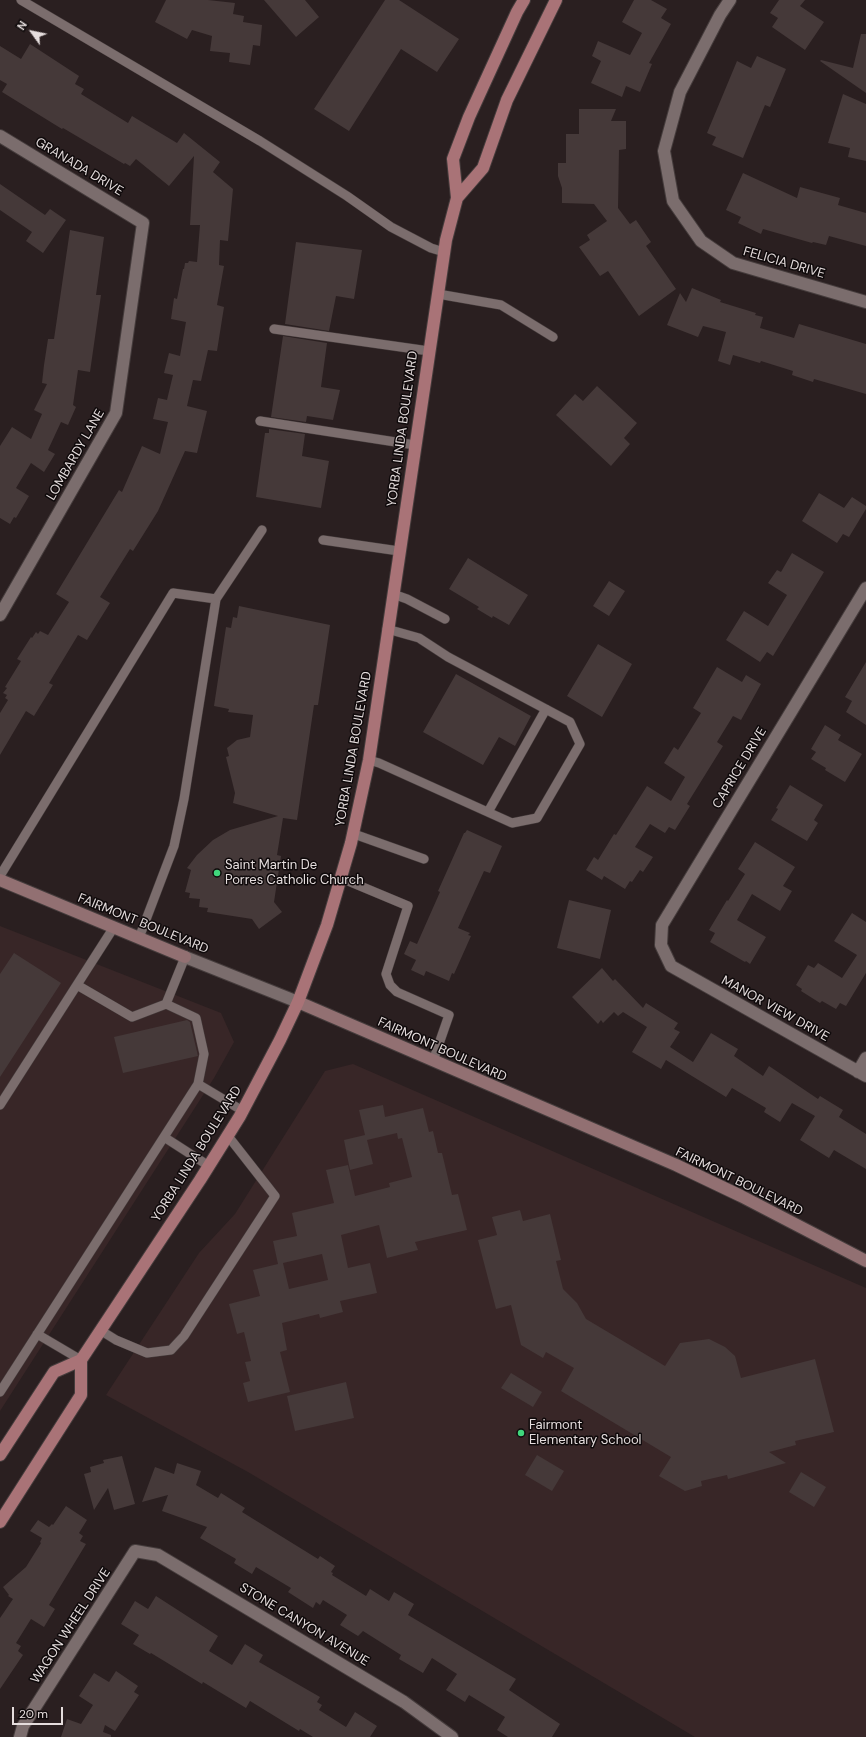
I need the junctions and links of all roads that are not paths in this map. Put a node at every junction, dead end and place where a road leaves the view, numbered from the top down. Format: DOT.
graph roads {
  1 [pos="21,0"];
  2 [pos="524,0"];
  3 [pos="730,0"];
  4 [pos="550,2"];
  5 [pos="0,136"];
  6 [pos="457,198"];
  7 [pos="144,222"];
  8 [pos="444,252"];
  9 [pos="438,294"];
  10 [pos="866,302"];
  11 [pos="274,329"];
  12 [pos="553,338"];
  13 [pos="429,351"];
  14 [pos="260,421"];
  15 [pos="415,445"];
  16 [pos="262,530"];
  17 [pos="323,540"];
  18 [pos="400,551"];
  19 [pos="866,588"];
  20 [pos="393,594"];
  21 [pos="216,599"];
  22 [pos="0,615"];
  23 [pos="445,619"];
  24 [pos="387,629"];
  25 [pos="546,709"];
  26 [pos="369,760"];
  27 [pos="488,812"];
  28 [pos="354,834"];
  29 [pos="424,859"];
  30 [pos="0,876"];
  31 [pos="340,878"];
  32 [pos="0,880"];
  33 [pos="114,927"];
  34 [pos="139,938"];
  35 [pos="185,957"];
  36 [pos="671,966"];
  37 [pos="77,985"];
  38 [pos="298,1002"];
  39 [pos="166,1004"];
  40 [pos="866,1058"];
  41 [pos="433,1061"];
  42 [pos="862,1074"];
  43 [pos="198,1084"];
  44 [pos="0,1105"];
  45 [pos="243,1111"];
  46 [pos="228,1136"];
  47 [pos="164,1137"];
  48 [pos="209,1166"];
  49 [pos="866,1261"];
  50 [pos="100,1330"];
  51 [pos="37,1334"];
  52 [pos="81,1360"];
  53 [pos="0,1392"];
  54 [pos="0,1455"];
  55 [pos="0,1522"];
  56 [pos="135,1551"];
  57 [pos="20,1737"];
  58 [pos="452,1737"];
  1 -- 8 [label="lane"];
  2 -- 6 [label="main road, YORBA LINDA BOULEVARD"];
  3 -- 10 [label="street, FELICIA DRIVE"];
  4 -- 6 [label="main road, YORBA LINDA BOULEVARD"];
  5 -- 7 [label="street, GRANADA DRIVE"];
  6 -- 8 [label="main road, YORBA LINDA BOULEVARD"];
  7 -- 22 [label="street, LOMBARDY LANE"];
  8 -- 9 [label="main road, YORBA LINDA BOULEVARD"];
  9 -- 12 [label="lane"];
  9 -- 13 [label="main road, YORBA LINDA BOULEVARD"];
  11 -- 13 [label="lane"];
  13 -- 15 [label="main road, YORBA LINDA BOULEVARD"];
  14 -- 15 [label="lane"];
  15 -- 18 [label="main road, YORBA LINDA BOULEVARD"];
  16 -- 21 [label="lane"];
  17 -- 18 [label="lane"];
  18 -- 20 [label="main road, YORBA LINDA BOULEVARD"];
  19 -- 36 [label="street, CAPRICE DRIVE"];
  20 -- 23 [label="lane"];
  20 -- 24 [label="main road, YORBA LINDA BOULEVARD"];
  21 -- 30 [label="lane"];
  21 -- 34 [label="lane"];
  24 -- 25 [label="lane"];
  24 -- 26 [label="main road, YORBA LINDA BOULEVARD"];
  25 -- 27 [label="lane"];
  25 -- 27 [label="lane"];
  26 -- 27 [label="lane"];
  26 -- 28 [label="main road, YORBA LINDA BOULEVARD"];
  28 -- 29 [label="lane"];
  28 -- 31 [label="main road, YORBA LINDA BOULEVARD"];
  31 -- 38 [label="main road, YORBA LINDA BOULEVARD"];
  31 -- 41 [label="lane"];
  32 -- 33 [label="main road, FAIRMONT BOULEVARD"];
  33 -- 34 [label="main road, FAIRMONT BOULEVARD"];
  33 -- 37 [label="lane"];
  34 -- 35 [label="main road, FAIRMONT BOULEVARD"];
  35 -- 38 [label="street, FAIRMONT BOULEVARD"];
  35 -- 39 [label="lane"];
  36 -- 42 [label="street, MANOR VIEW DRIVE"];
  37 -- 39 [label="lane"];
  37 -- 44 [label="lane"];
  38 -- 41 [label="main road, FAIRMONT BOULEVARD"];
  38 -- 45 [label="main road, YORBA LINDA BOULEVARD"];
  39 -- 43 [label="lane"];
  40 -- 42 [label="street"];
  41 -- 49 [label="main road, FAIRMONT BOULEVARD"];
  43 -- 45 [label="lane"];
  43 -- 47 [label="lane"];
  45 -- 46 [label="main road, YORBA LINDA BOULEVARD"];
  46 -- 48 [label="main road, YORBA LINDA BOULEVARD"];
  46 -- 50 [label="lane"];
  47 -- 48 [label="lane"];
  47 -- 51 [label="lane"];
  48 -- 50 [label="main road, YORBA LINDA BOULEVARD"];
  50 -- 52 [label="main road, YORBA LINDA BOULEVARD"];
  51 -- 52 [label="lane"];
  51 -- 53 [label="lane"];
  52 -- 54 [label="main road"];
  52 -- 55 [label="main road"];
  56 -- 57 [label="street, WAGON WHEEL DRIVE"];
  56 -- 58 [label="street, STONE CANYON AVENUE"];
}
